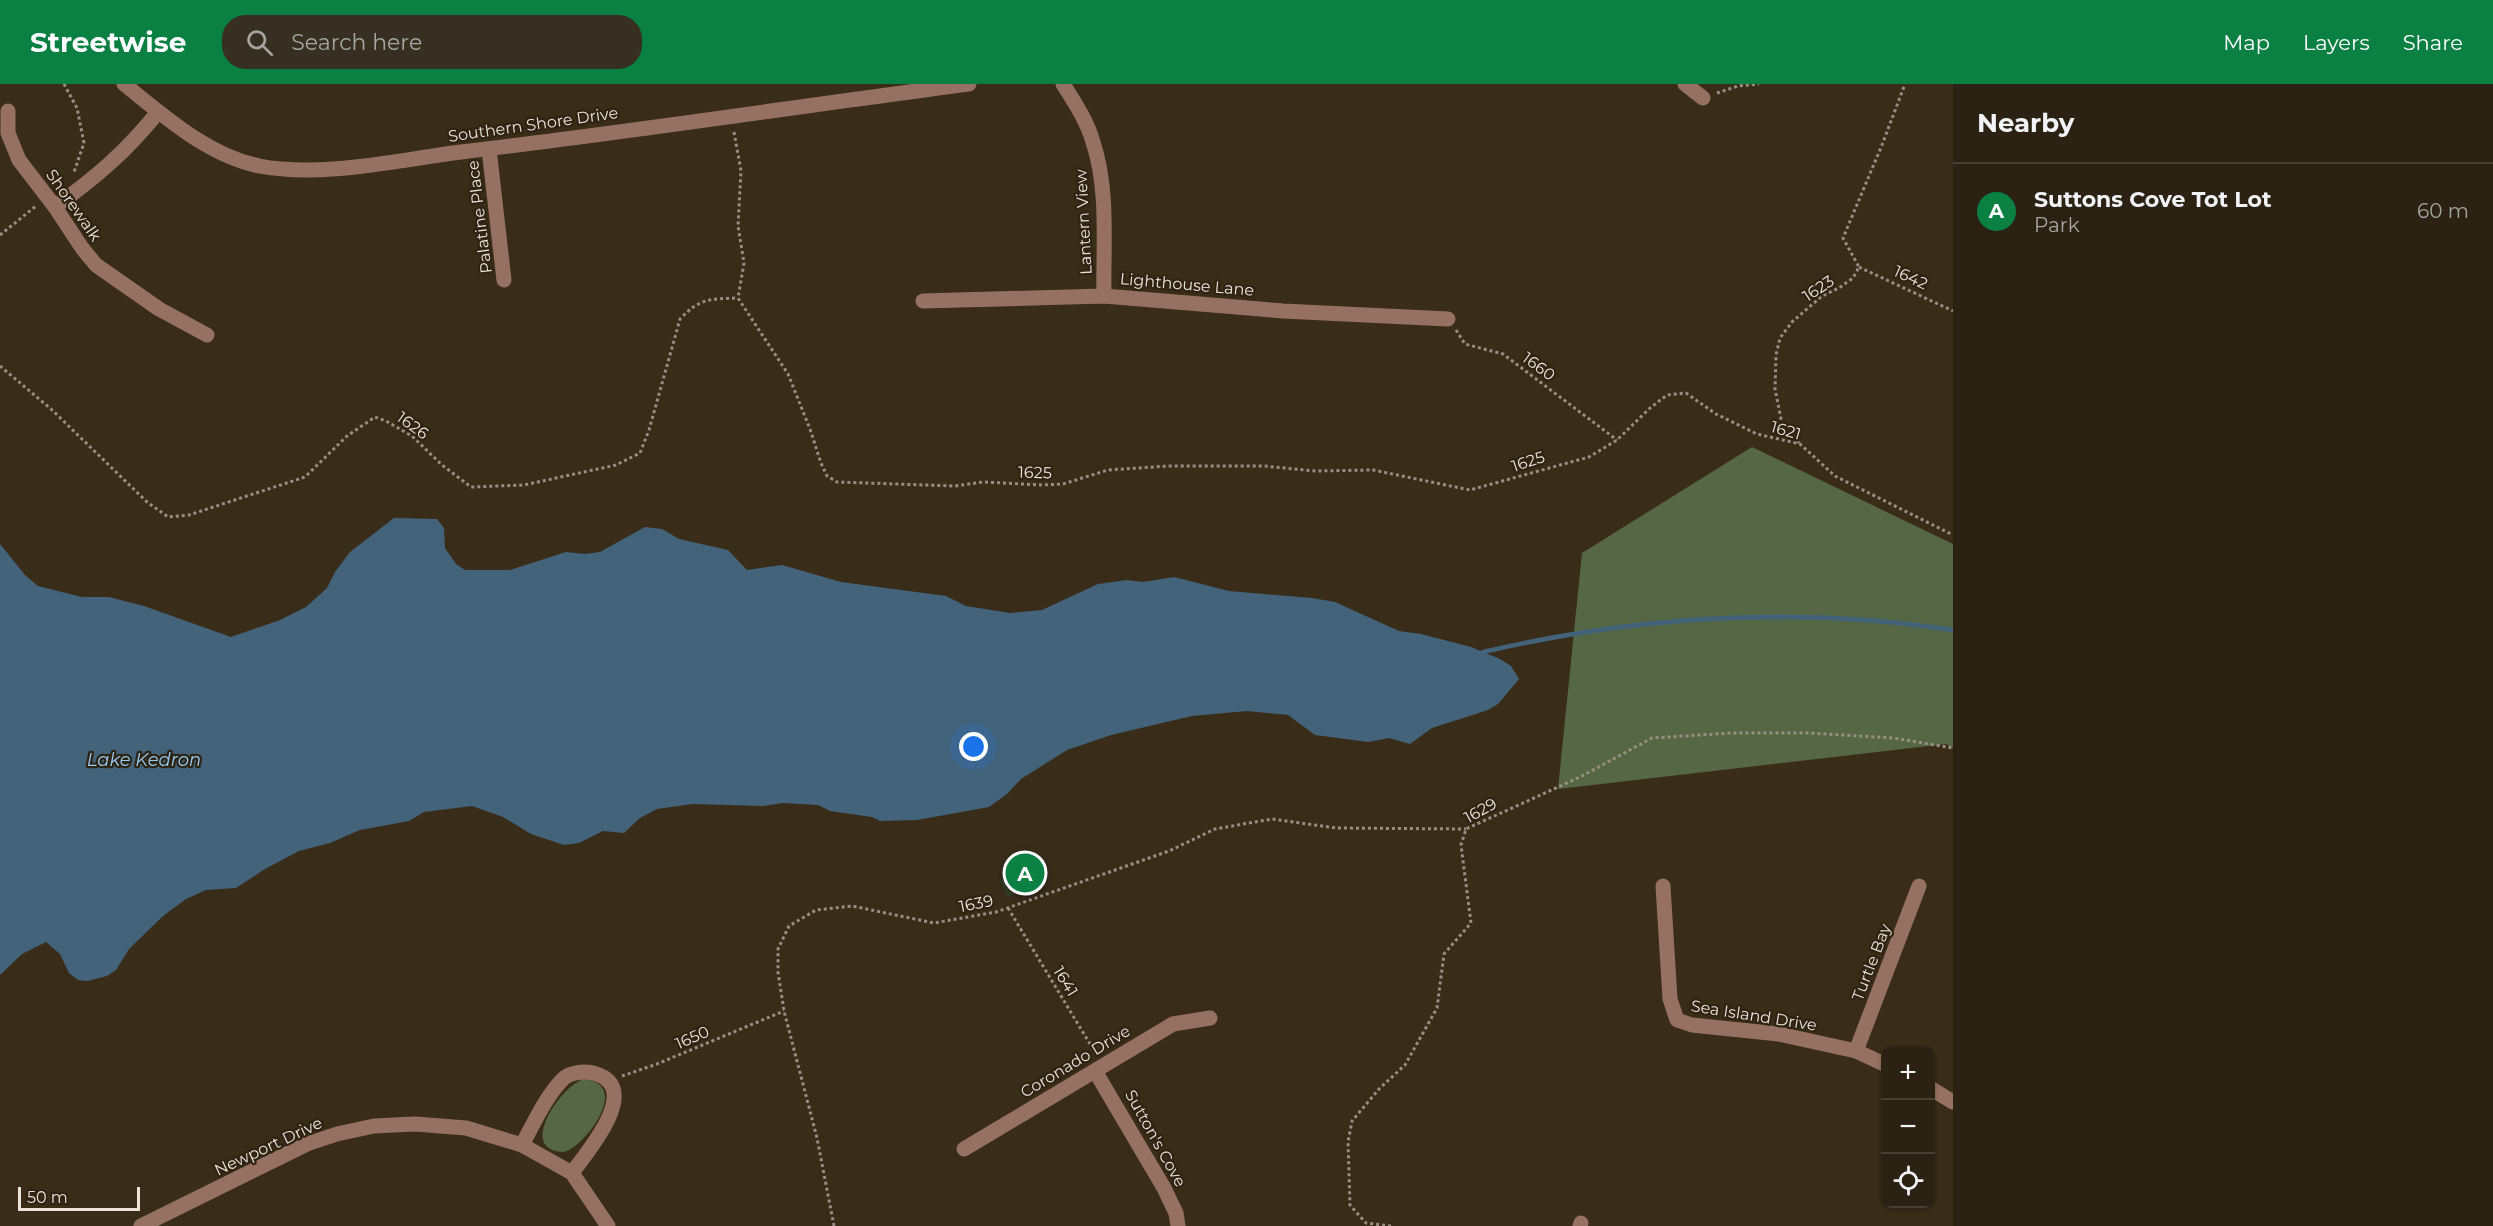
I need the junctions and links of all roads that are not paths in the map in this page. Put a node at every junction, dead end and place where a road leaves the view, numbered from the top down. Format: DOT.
graph roads {
  1 [pos="124,84"];
  2 [pos="969,84"];
  3 [pos="1063,84"];
  4 [pos="1685,84"];
  5 [pos="1703,98"];
  6 [pos="8,111"];
  7 [pos="159,112"];
  8 [pos="489,149"];
  9 [pos="51,201"];
  10 [pos="504,280"];
  11 [pos="1104,296"];
  12 [pos="923,301"];
  13 [pos="1448,319"];
  14 [pos="207,335"];
  15 [pos="1663,886"];
  16 [pos="1919,886"];
  17 [pos="1210,1018"];
  18 [pos="1856,1051"];
  19 [pos="1881,1063"];
  20 [pos="1099,1069"];
  21 [pos="1935,1091"];
  22 [pos="1953,1102"];
  23 [pos="522,1145"];
  24 [pos="964,1149"];
  25 [pos="572,1173"];
  26 [pos="141,1226"];
  27 [pos="608,1226"];
  28 [pos="1178,1226"];
  1 -- 7 [label="street, Southern Shore Drive"];
  2 -- 8 [label="street, Southern Shore Drive"];
  3 -- 11 [label="street, Lantern View"];
  4 -- 5 [label="street"];
  6 -- 9 [label="street, Shorewalk"];
  7 -- 8 [label="street, Southern Shore Drive"];
  7 -- 9 [label="street"];
  8 -- 10 [label="street, Palatine Place"];
  9 -- 14 [label="street, Shorewalk"];
  11 -- 12 [label="street, Lighthouse Lane"];
  11 -- 13 [label="street, Lighthouse Lane"];
  15 -- 18 [label="street, Sea Island Drive"];
  16 -- 18 [label="street, Turtle Bay"];
  17 -- 20 [label="street, Coronado Drive"];
  18 -- 19 [label="street, Sea Island Drive"];
  20 -- 24 [label="street, Coronado Drive"];
  20 -- 28 [label="street, Sutton's Cove"];
  21 -- 22 [label="street"];
  23 -- 25 [label="street, Newport Drive"];
  23 -- 25 [label="street"];
  23 -- 26 [label="street, Newport Drive"];
  25 -- 27 [label="street, Newport Drive"];
}
